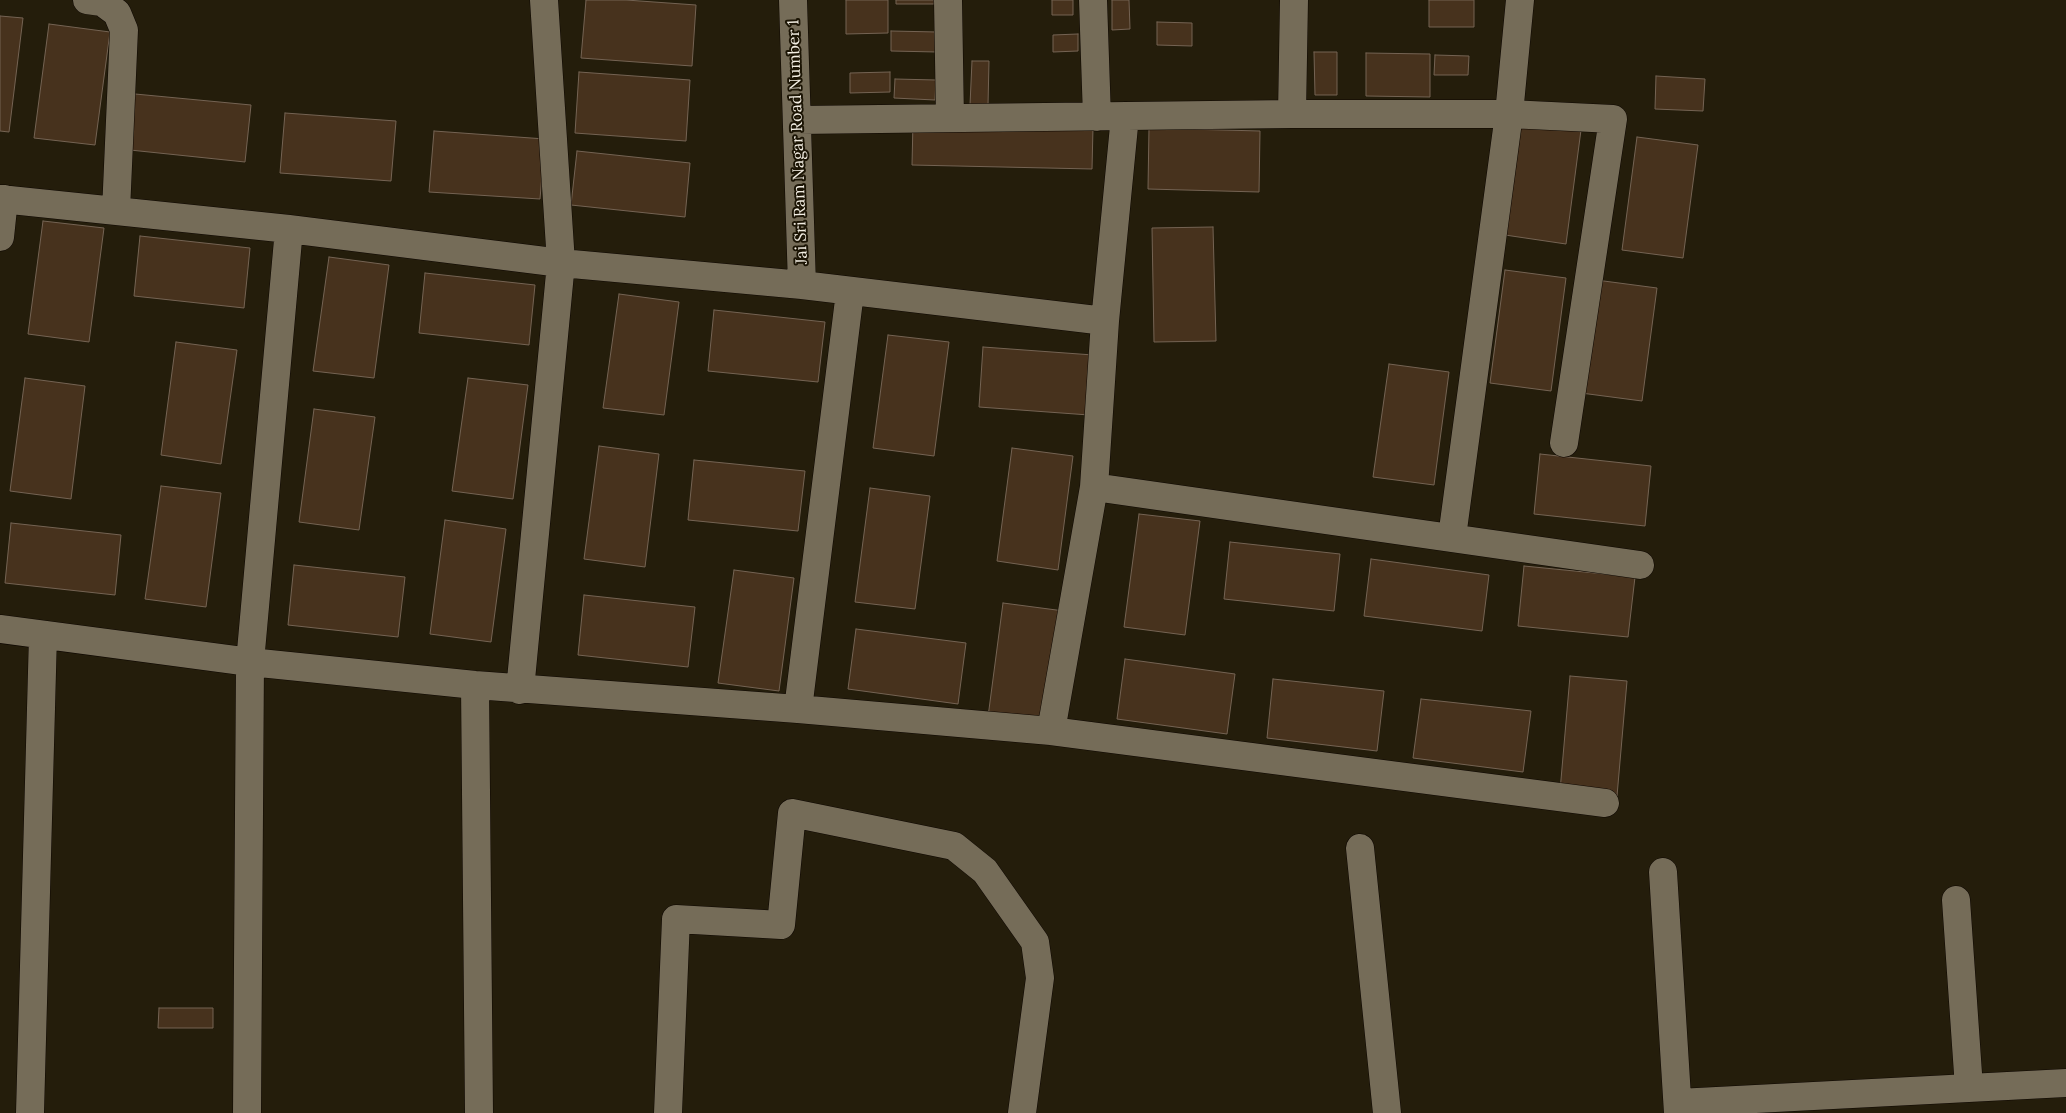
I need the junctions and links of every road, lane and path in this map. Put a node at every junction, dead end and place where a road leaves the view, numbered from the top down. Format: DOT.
graph roads {
  1 [pos="88,0"];
  2 [pos="544,0"];
  3 [pos="793,0"];
  4 [pos="948,0"];
  5 [pos="1093,0"];
  6 [pos="1294,0"];
  7 [pos="1520,0"];
  8 [pos="1292,114"];
  9 [pos="1509,114"];
  10 [pos="1097,116"];
  11 [pos="1125,116"];
  12 [pos="950,118"];
  13 [pos="798,120"];
  14 [pos="2,199"];
  15 [pos="116,211"];
  16 [pos="289,230"];
  17 [pos="0,237"];
  18 [pos="561,263"];
  19 [pos="802,285"];
  20 [pos="850,292"];
  21 [pos="1105,321"];
  22 [pos="1564,443"];
  23 [pos="1094,487"];
  24 [pos="1452,537"];
  25 [pos="1640,565"];
  26 [pos="0,629"];
  27 [pos="43,635"];
  28 [pos="250,662"];
  29 [pos="475,685"];
  30 [pos="520,690"];
  31 [pos="798,709"];
  32 [pos="1051,731"];
  33 [pos="1605,803"];
  34 [pos="1360,848"];
  35 [pos="1663,872"];
  36 [pos="1956,900"];
  37 [pos="2066,1083"];
  38 [pos="1969,1088"];
  39 [pos="1678,1108"];
  40 [pos="30,1113"];
  41 [pos="247,1113"];
  42 [pos="479,1113"];
  43 [pos="668,1113"];
  44 [pos="1022,1113"];
  45 [pos="1387,1113"];
  1 -- 15 [label="street"];
  2 -- 18 [label="street"];
  3 -- 13 [label="street, Jai Sri Ram Nagar Road Number 1"];
  4 -- 12 [label="street"];
  5 -- 10 [label="street"];
  6 -- 8 [label="street"];
  7 -- 9 [label="street"];
  8 -- 9 [label="street"];
  8 -- 11 [label="street"];
  9 -- 22 [label="street"];
  9 -- 24 [label="street"];
  10 -- 11 [label="street"];
  10 -- 12 [label="street"];
  11 -- 21 [label="street"];
  12 -- 13 [label="street"];
  13 -- 19 [label="street, Jai Sri Ram Nagar Road Number 1"];
  14 -- 15 [label="street"];
  14 -- 17 [label="street"];
  15 -- 16 [label="street"];
  16 -- 18 [label="street"];
  16 -- 28 [label="street"];
  18 -- 19 [label="street"];
  18 -- 30 [label="street"];
  19 -- 20 [label="street"];
  20 -- 21 [label="street"];
  20 -- 31 [label="street"];
  21 -- 23 [label="street"];
  23 -- 24 [label="street"];
  23 -- 32 [label="street"];
  24 -- 25 [label="street"];
  26 -- 27 [label="street"];
  27 -- 28 [label="street"];
  27 -- 40 [label="street"];
  28 -- 29 [label="street"];
  28 -- 41 [label="street"];
  29 -- 30 [label="street"];
  29 -- 42 [label="street"];
  30 -- 31 [label="street"];
  31 -- 32 [label="street"];
  32 -- 33 [label="street"];
  34 -- 45 [label="street"];
  35 -- 39 [label="street"];
  36 -- 38 [label="street"];
  37 -- 38 [label="street"];
  38 -- 39 [label="street"];
  43 -- 44 [label="street"];
}
